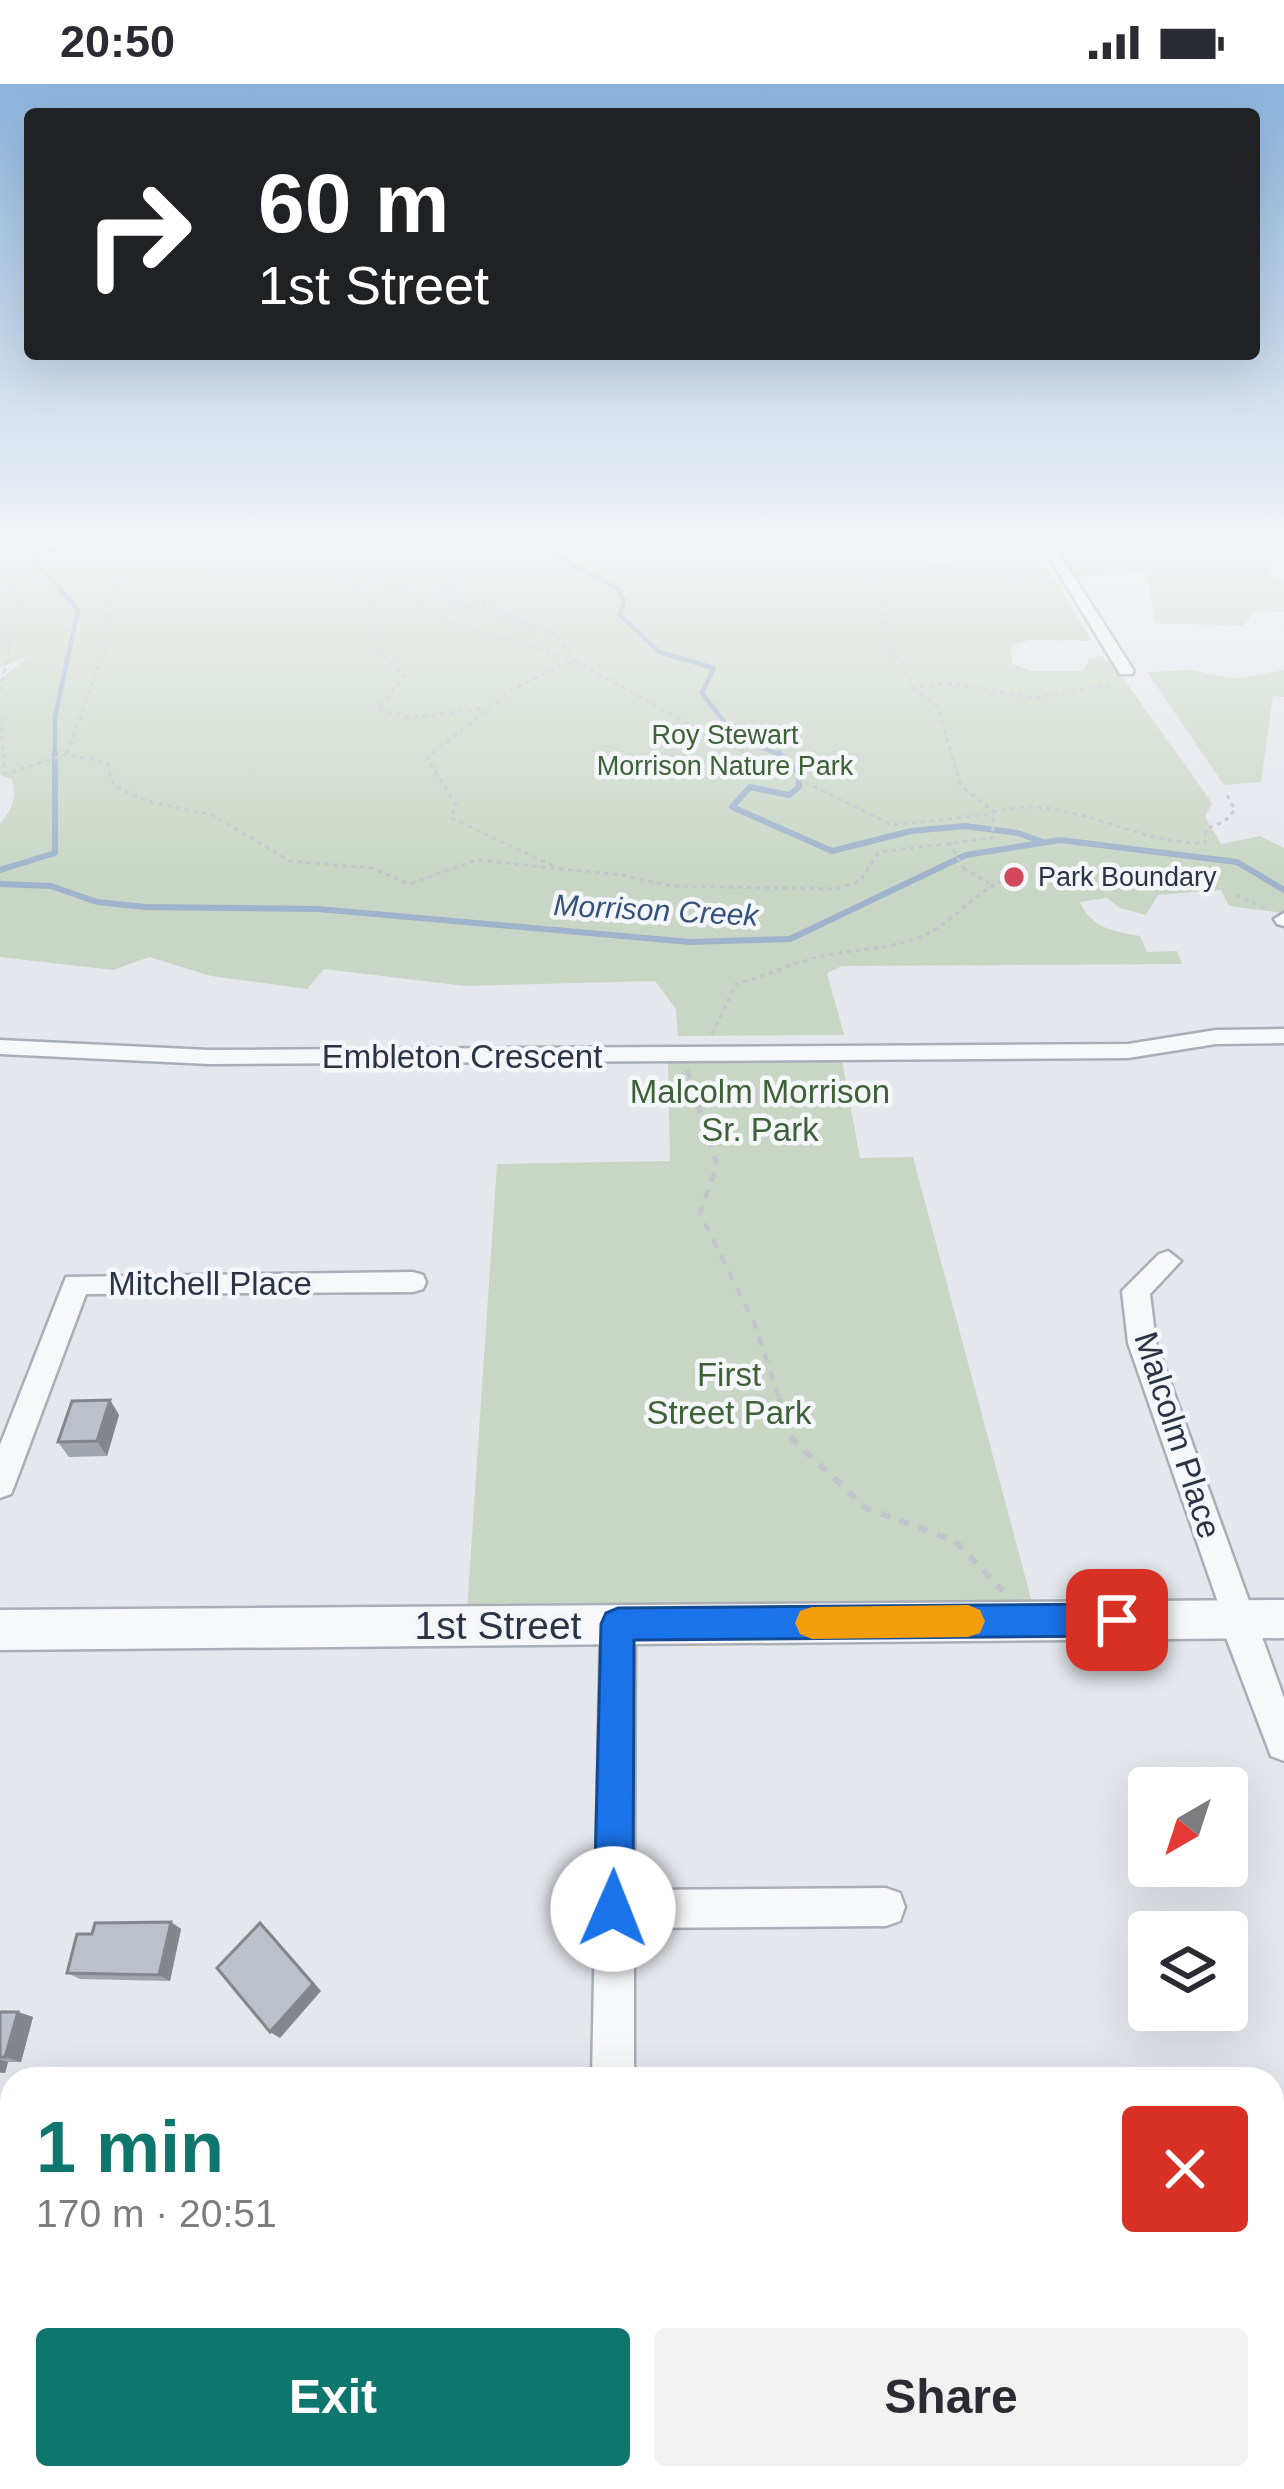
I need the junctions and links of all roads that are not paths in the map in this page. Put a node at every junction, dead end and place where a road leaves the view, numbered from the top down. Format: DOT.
graph roads {
  1 [pos="1114,651"];
  2 [pos="1126,671"];
  3 [pos="1284,1036"];
  4 [pos="0,1047"];
  5 [pos="1168,1261"];
  6 [pos="413,1282"];
  7 [pos="0,1484"];
  8 [pos="1238,1619"];
  9 [pos="1284,1619"];
  10 [pos="618,1624"];
  11 [pos="0,1630"];
  12 [pos="1284,1743"];
  13 [pos="886,1907"];
  14 [pos="613,1909"];
  15 [pos="613,2067"];
  1 -- 2 [label="street"];
  3 -- 4 [label="street, Embleton Crescent"];
  5 -- 8 [label="street, Malcolm Place"];
  6 -- 7 [label="street, Mitchell Place"];
  8 -- 9 [label="street, 1st Street"];
  8 -- 10 [label="street, 1st Street"];
  8 -- 12 [label="street"];
  10 -- 11 [label="street, 1st Street"];
  10 -- 14 [label="street"];
  13 -- 14 [label="street"];
  14 -- 15 [label="street"];
}
